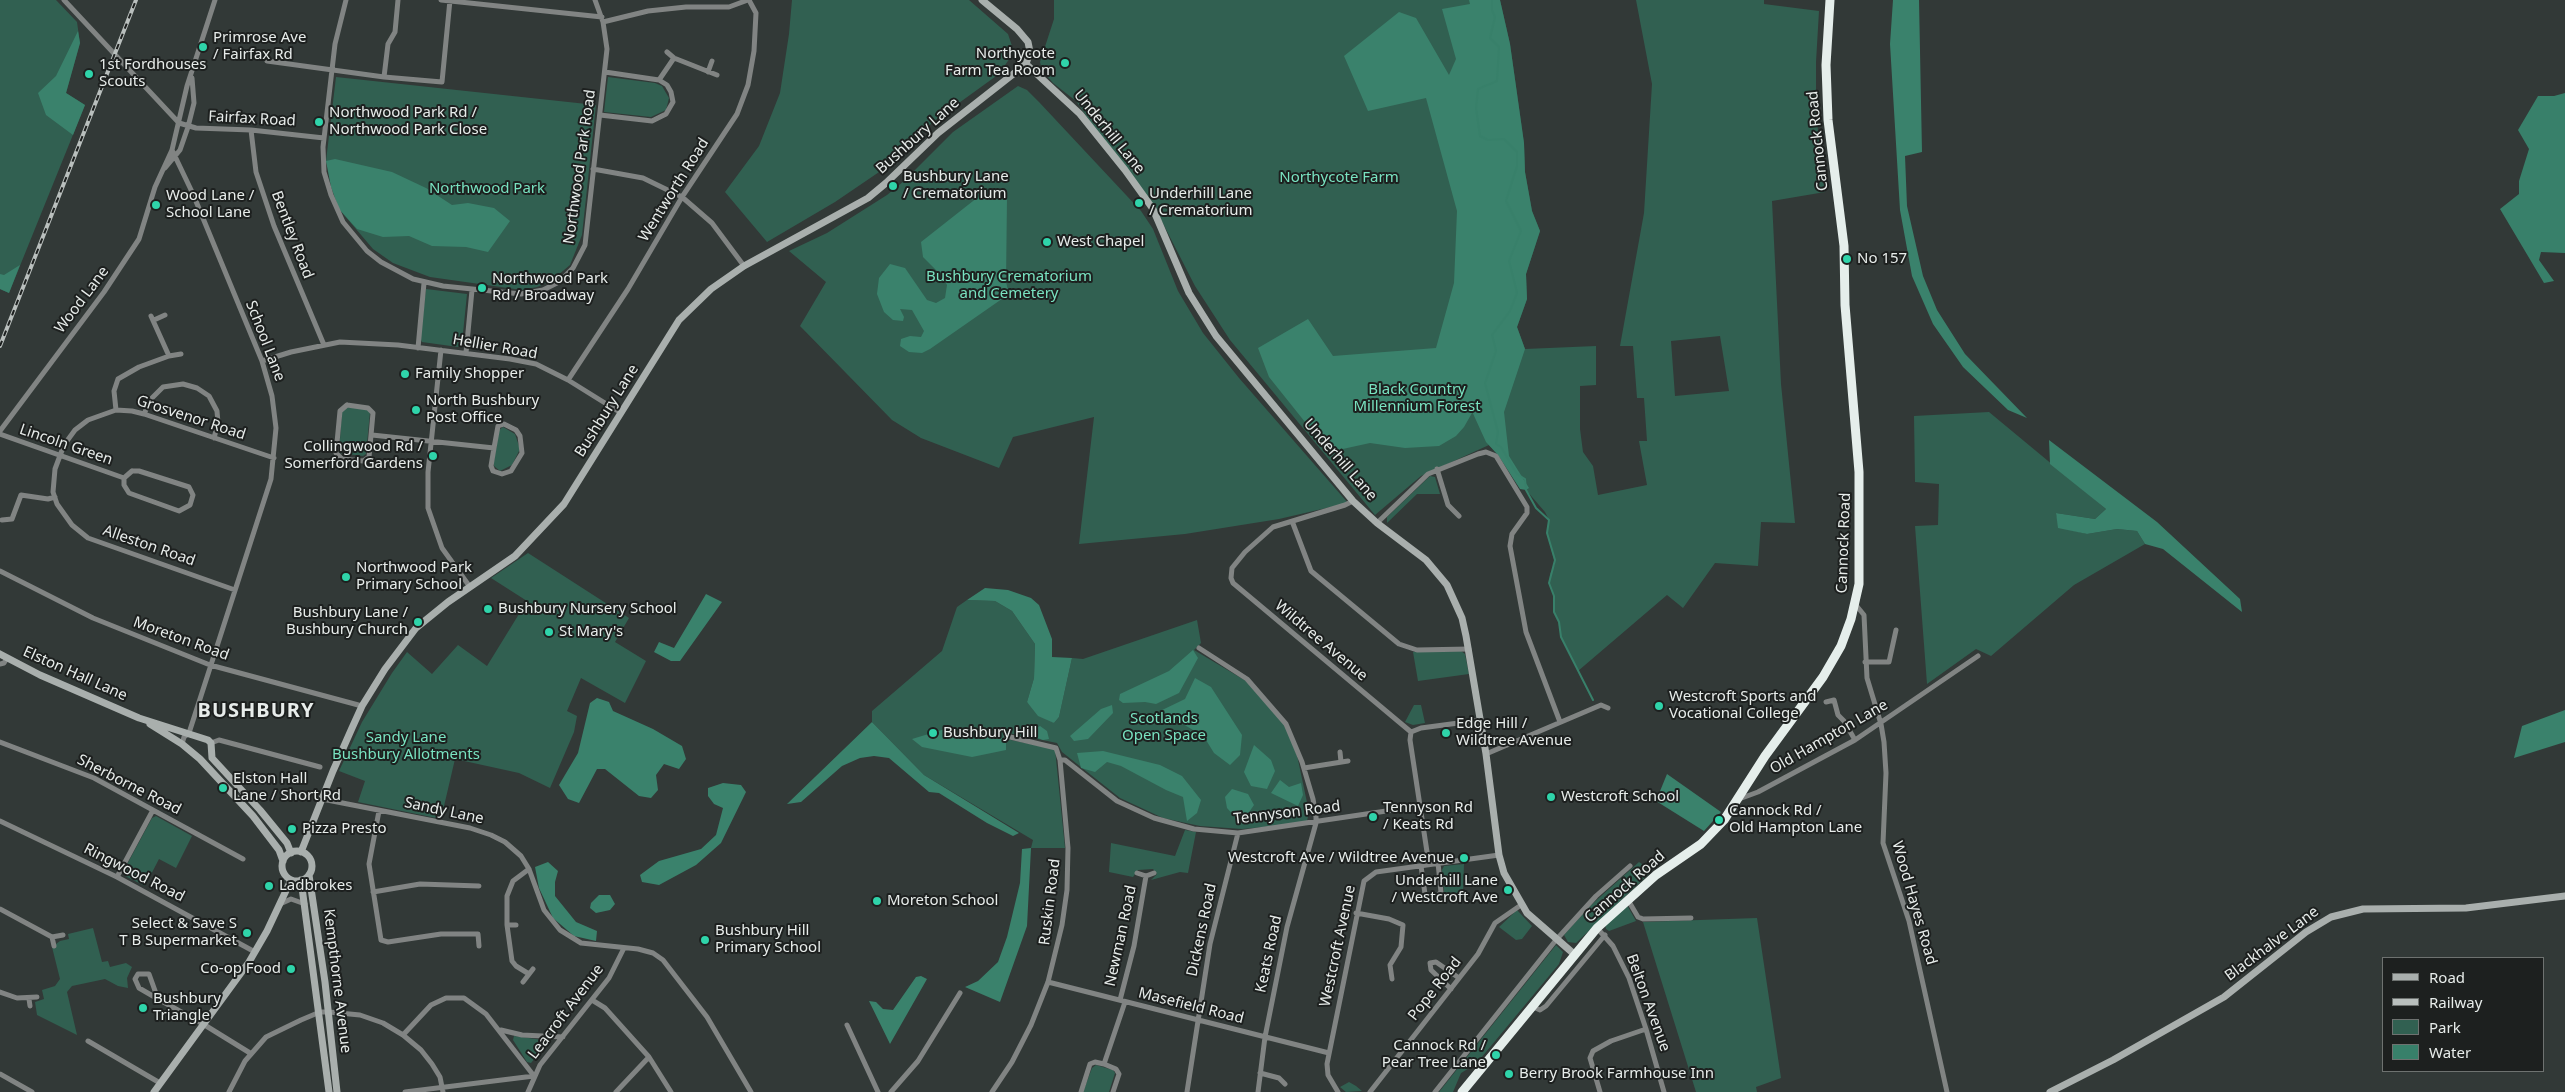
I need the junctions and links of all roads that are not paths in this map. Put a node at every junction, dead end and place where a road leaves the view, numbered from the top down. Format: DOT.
graph roads {
  1 [pos="64,0"];
  2 [pos="215,0"];
  3 [pos="346,0"];
  4 [pos="398,0"];
  5 [pos="441,0"];
  6 [pos="450,0"];
  7 [pos="503,0"];
  8 [pos="596,0"];
  9 [pos="749,0"];
  10 [pos="982,0"];
  11 [pos="1830,0"];
  12 [pos="502,6"];
  13 [pos="603,20"];
  14 [pos="667,52"];
  15 [pos="674,58"];
  16 [pos="268,61"];
  17 [pos="712,61"];
  18 [pos="1026,64"];
  19 [pos="193,70"];
  20 [pos="332,70"];
  21 [pos="605,72"];
  22 [pos="708,72"];
  23 [pos="717,75"];
  24 [pos="384,77"];
  25 [pos="659,80"];
  26 [pos="600,115"];
  27 [pos="179,123"];
  28 [pos="188,127"];
  29 [pos="251,130"];
  30 [pos="324,138"];
  31 [pos="172,150"];
  32 [pos="175,156"];
  33 [pos="593,169"];
  34 [pos="162,171"];
  35 [pos="682,197"];
  36 [pos="744,266"];
  37 [pos="424,283"];
  38 [pos="472,290"];
  39 [pos="165,315"];
  40 [pos="324,345"];
  41 [pos="418,348"];
  42 [pos="442,350"];
  43 [pos="466,353"];
  44 [pos="181,354"];
  45 [pos="169,356"];
  46 [pos="262,361"];
  47 [pos="568,380"];
  48 [pos="116,410"];
  49 [pos="622,413"];
  50 [pos="144,414"];
  51 [pos="0,433"];
  52 [pos="372,435"];
  53 [pos="214,438"];
  54 [pos="432,441"];
  55 [pos="494,448"];
  56 [pos="59,456"];
  57 [pos="274,458"];
  58 [pos="1437,469"];
  59 [pos="124,478"];
  60 [pos="55,497"];
  61 [pos="1353,501"];
  62 [pos="1459,516"];
  63 [pos="2,520"];
  64 [pos="1292,521"];
  65 [pos="1377,523"];
  66 [pos="0,571"];
  67 [pos="470,587"];
  68 [pos="235,590"];
  69 [pos="1855,604"];
  70 [pos="1896,630"];
  71 [pos="1199,648"];
  72 [pos="1468,649"];
  73 [pos="0,654"];
  74 [pos="1978,656"];
  75 [pos="8,658"];
  76 [pos="1864,662"];
  77 [pos="0,664"];
  78 [pos="210,664"];
  79 [pos="1826,702"];
  80 [pos="362,706"];
  81 [pos="1608,708"];
  82 [pos="139,718"];
  83 [pos="1481,720"];
  84 [pos="1560,722"];
  85 [pos="1881,724"];
  86 [pos="1411,732"];
  87 [pos="189,733"];
  88 [pos="1006,736"];
  89 [pos="1855,740"];
  90 [pos="0,742"];
  91 [pos="211,743"];
  92 [pos="182,744"];
  93 [pos="1340,752"];
  94 [pos="210,753"];
  95 [pos="1486,754"];
  96 [pos="200,759"];
  97 [pos="1060,760"];
  98 [pos="1348,761"];
  99 [pos="1341,762"];
  100 [pos="320,767"];
  101 [pos="1304,768"];
  102 [pos="322,799"];
  103 [pos="1739,799"];
  104 [pos="1420,806"];
  105 [pos="153,810"];
  106 [pos="379,810"];
  107 [pos="0,821"];
  108 [pos="1316,823"];
  109 [pos="1238,833"];
  110 [pos="301,852"];
  111 [pos="291,853"];
  112 [pos="1499,855"];
  113 [pos="243,859"];
  114 [pos="283,861"];
  115 [pos="1438,864"];
  116 [pos="1429,865"];
  117 [pos="1421,866"];
  118 [pos="1630,866"];
  119 [pos="529,869"];
  120 [pos="1137,873"];
  121 [pos="1154,873"];
  122 [pos="309,875"];
  123 [pos="1146,876"];
  124 [pos="117,877"];
  125 [pos="291,880"];
  126 [pos="301,880"];
  127 [pos="479,886"];
  128 [pos="373,892"];
  129 [pos="2565,896"];
  130 [pos="1627,899"];
  131 [pos="280,904"];
  132 [pos="304,904"];
  133 [pos="1520,905"];
  134 [pos="0,909"];
  135 [pos="1356,913"];
  136 [pos="1691,918"];
  137 [pos="507,925"];
  138 [pos="516,925"];
  139 [pos="1597,928"];
  140 [pos="63,935"];
  141 [pos="1605,935"];
  142 [pos="52,937"];
  143 [pos="1556,940"];
  144 [pos="54,946"];
  145 [pos="479,946"];
  146 [pos="624,948"];
  147 [pos="255,952"];
  148 [pos="1574,954"];
  149 [pos="533,969"];
  150 [pos="529,974"];
  151 [pos="1459,978"];
  152 [pos="1392,979"];
  153 [pos="523,982"];
  154 [pos="1048,982"];
  155 [pos="1451,988"];
  156 [pos="0,992"];
  157 [pos="960,993"];
  158 [pos="37,997"];
  159 [pos="29,999"];
  160 [pos="158,1000"];
  161 [pos="592,1000"];
  162 [pos="1123,1001"];
  163 [pos="30,1006"];
  164 [pos="1531,1006"];
  165 [pos="320,1012"];
  166 [pos="329,1012"];
  167 [pos="1196,1020"];
  168 [pos="203,1024"];
  169 [pos="847,1025"];
  170 [pos="1646,1029"];
  171 [pos="501,1030"];
  172 [pos="403,1035"];
  173 [pos="563,1037"];
  174 [pos="1265,1037"];
  175 [pos="88,1041"];
  176 [pos="1329,1052"];
  177 [pos="250,1053"];
  178 [pos="649,1057"];
  179 [pos="1104,1064"];
  180 [pos="1260,1073"];
  181 [pos="0,1074"];
  182 [pos="534,1076"];
  183 [pos="160,1083"];
  184 [pos="1285,1084"];
  185 [pos="443,1089"];
  186 [pos="1465,1091"];
  187 [pos="32,1092"];
  188 [pos="154,1092"];
  189 [pos="229,1092"];
  190 [pos="329,1092"];
  191 [pos="337,1092"];
  192 [pos="405,1092"];
  193 [pos="528,1092"];
  194 [pos="616,1092"];
  195 [pos="671,1092"];
  196 [pos="751,1092"];
  197 [pos="878,1092"];
  198 [pos="891,1092"];
  199 [pos="992,1092"];
  200 [pos="1081,1092"];
  201 [pos="1113,1092"];
  202 [pos="1186,1092"];
  203 [pos="1258,1092"];
  204 [pos="1338,1092"];
  205 [pos="1370,1092"];
  206 [pos="1436,1092"];
  207 [pos="1600,1092"];
  208 [pos="1664,1092"];
  209 [pos="1947,1092"];
  210 [pos="2050,1092"];
  1 -- 27 [label="street"];
  2 -- 19 [label="street, Wood Lane"];
  3 -- 20 [label="street, Northwood Park Road"];
  4 -- 24 [label="street"];
  5 -- 6 [label="street"];
  6 -- 12 [label="street"];
  6 -- 24 [label="street"];
  7 -- 12 [label="street"];
  8 -- 13 [label="street, Northwood Park Road"];
  9 -- 13 [label="street"];
  9 -- 35 [label="street, Wentworth Road"];
  10 -- 18 [label="street"];
  11 -- 69 [label="highway, Cannock Road"];
  12 -- 13 [label="street"];
  13 -- 21 [label="street, Northwood Park Road"];
  14 -- 15 [label="street"];
  15 -- 22 [label="street"];
  15 -- 25 [label="street"];
  16 -- 20 [label="street"];
  17 -- 22 [label="street"];
  18 -- 36 [label="street, Bushbury Lane"];
  18 -- 61 [label="street, Underhill Lane"];
  19 -- 27 [label="street, Wood Lane"];
  19 -- 28 [label="street, Wood Lane"];
  20 -- 24 [label="street"];
  20 -- 30 [label="street, Northwood Park Road"];
  21 -- 25 [label="street"];
  21 -- 26 [label="street, Northwood Park Road"];
  22 -- 23 [label="street"];
  25 -- 26 [label="street"];
  26 -- 33 [label="street, Northwood Park Road"];
  27 -- 28 [label="street, Fairfax Road"];
  27 -- 31 [label="street, Wood Lane"];
  28 -- 29 [label="street, Fairfax Road"];
  28 -- 32 [label="street, Wood Lane"];
  29 -- 30 [label="street, Fairfax Road"];
  29 -- 40 [label="street, Bentley Road"];
  30 -- 37 [label="street, Northwood Park Road"];
  31 -- 32 [label="street, School Lane"];
  31 -- 34 [label="street, Wood Lane"];
  32 -- 34 [label="street, Wood Lane"];
  32 -- 46 [label="street, School Lane"];
  33 -- 35 [label="street"];
  33 -- 38 [label="street, Northwood Park Road"];
  34 -- 51 [label="street, Wood Lane"];
  35 -- 36 [label="street"];
  35 -- 47 [label="street, Wentworth Road"];
  36 -- 49 [label="street, Bushbury Lane"];
  37 -- 38 [label="street, Northwood Park Road"];
  37 -- 41 [label="street"];
  38 -- 43 [label="street"];
  39 -- 45 [label="street"];
  40 -- 41 [label="street, Hellier Road"];
  40 -- 46 [label="street, Hellier Road"];
  41 -- 42 [label="street, Hellier Road"];
  42 -- 43 [label="street, Hellier Road"];
  42 -- 54 [label="street"];
  43 -- 47 [label="street, Hellier Road"];
  44 -- 45 [label="street"];
  45 -- 48 [label="street"];
  46 -- 57 [label="street, School Lane"];
  47 -- 49 [label="street, Hellier Road"];
  48 -- 50 [label="street, Grosvenor Road"];
  48 -- 56 [label="street, Grosvenor Road"];
  49 -- 67 [label="street, Bushbury Lane"];
  50 -- 53 [label="street, Grosvenor Road"];
  50 -- 53 [label="street"];
  51 -- 56 [label="street, Lincoln Green"];
  52 -- 52 [label="street"];
  52 -- 54 [label="street"];
  53 -- 57 [label="street, Grosvenor Road"];
  54 -- 55 [label="street"];
  54 -- 67 [label="street"];
  55 -- 55 [label="street"];
  56 -- 59 [label="street, Lincoln Green"];
  56 -- 60 [label="street"];
  57 -- 68 [label="street, School Lane"];
  58 -- 62 [label="street"];
  58 -- 65 [label="street"];
  58 -- 84 [label="street"];
  59 -- 59 [label="street, Lincoln Green"];
  60 -- 63 [label="street"];
  60 -- 68 [label="street, Alleston Road"];
  61 -- 64 [label="street, Wildtree Avenue"];
  61 -- 65 [label="street, Underhill Lane"];
  64 -- 72 [label="street"];
  64 -- 86 [label="street, Wildtree Avenue"];
  65 -- 72 [label="street, Underhill Lane"];
  66 -- 78 [label="street, Moreton Road"];
  67 -- 80 [label="street, Bushbury Lane"];
  68 -- 78 [label="street, School Lane"];
  69 -- 76 [label="street, Wood Hayes Road"];
  69 -- 103 [label="highway, Cannock Road"];
  70 -- 76 [label="street"];
  71 -- 101 [label="street"];
  72 -- 83 [label="street, Underhill Lane"];
  73 -- 75 [label="street, Elston Hall Lane"];
  74 -- 85 [label="street, Old Hampton Lane"];
  75 -- 77 [label="street"];
  75 -- 82 [label="street, Elston Hall Lane"];
  76 -- 85 [label="street, Wood Hayes Road"];
  78 -- 80 [label="street, Moreton Road"];
  78 -- 87 [label="street, School Lane"];
  79 -- 89 [label="street"];
  80 -- 102 [label="street, Bushbury Lane"];
  81 -- 84 [label="street"];
  82 -- 87 [label="street, Elston Hall Lane"];
  82 -- 92 [label="street, Elston Hall Lane"];
  83 -- 86 [label="street"];
  83 -- 95 [label="street, Underhill Lane"];
  84 -- 95 [label="street"];
  85 -- 89 [label="street, Old Hampton Lane"];
  85 -- 209 [label="street, Wood Hayes Road"];
  86 -- 104 [label="street"];
  87 -- 91 [label="street, Elston Hall Lane"];
  87 -- 92 [label="street, School Lane"];
  88 -- 97 [label="street, Tennyson Road"];
  89 -- 103 [label="street, Old Hampton Lane"];
  90 -- 105 [label="street, Sherborne Road"];
  91 -- 94 [label="street"];
  91 -- 100 [label="street, Elston Hall Lane"];
  92 -- 96 [label="street, Elston Hall Lane"];
  93 -- 99 [label="street"];
  94 -- 96 [label="street"];
  94 -- 111 [label="street"];
  95 -- 112 [label="street, Underhill Lane"];
  96 -- 114 [label="street, Elston Hall Lane"];
  97 -- 109 [label="street, Tennyson Road"];
  97 -- 154 [label="street, Ruskin Road"];
  98 -- 99 [label="street"];
  99 -- 101 [label="street"];
  101 -- 108 [label="street"];
  102 -- 106 [label="street, Sandy Lane"];
  102 -- 110 [label="street, Bushbury Lane"];
  103 -- 130 [label="highway, Cannock Road"];
  104 -- 108 [label="street, Tennyson Road"];
  104 -- 116 [label="street"];
  105 -- 113 [label="street, Sherborne Road"];
  105 -- 124 [label="street"];
  106 -- 119 [label="street, Sandy Lane"];
  106 -- 128 [label="street"];
  107 -- 124 [label="street, Ringwood Road"];
  108 -- 109 [label="street, Tennyson Road"];
  108 -- 174 [label="street, Keats Road"];
  109 -- 167 [label="street, Dickens Road"];
  110 -- 111 [label="street"];
  110 -- 122 [label="street"];
  111 -- 114 [label="street"];
  112 -- 115 [label="street, Westcroft Avenue"];
  112 -- 133 [label="street, Underhill Lane"];
  114 -- 125 [label="street"];
  115 -- 116 [label="street, Westcroft Avenue"];
  115 -- 117 [label="street"];
  116 -- 117 [label="street, Westcroft Avenue"];
  117 -- 135 [label="street, Westcroft Avenue"];
  118 -- 143 [label="street"];
  119 -- 137 [label="street"];
  119 -- 146 [label="street, Sandy Lane"];
  120 -- 123 [label="street, Newman Road"];
  121 -- 123 [label="street, Newman Road"];
  122 -- 126 [label="street"];
  122 -- 166 [label="street, Kempthorne Avenue"];
  123 -- 162 [label="street, Newman Road"];
  124 -- 147 [label="street, Ringwood Road"];
  125 -- 126 [label="street"];
  125 -- 131 [label="street"];
  126 -- 132 [label="street, Kempthorne Avenue"];
  127 -- 128 [label="street"];
  128 -- 145 [label="street"];
  129 -- 210 [label="street, Blackhalve Lane"];
  130 -- 136 [label="street"];
  130 -- 139 [label="highway, Cannock Road"];
  131 -- 132 [label="street"];
  131 -- 147 [label="street"];
  132 -- 165 [label="street, Kempthorne Avenue"];
  133 -- 143 [label="street, Underhill Lane"];
  133 -- 151 [label="street, Pope Road"];
  134 -- 142 [label="street"];
  135 -- 152 [label="street"];
  135 -- 176 [label="street, Westcroft Avenue"];
  137 -- 138 [label="street"];
  137 -- 150 [label="street"];
  139 -- 141 [label="street, Belton Avenue"];
  139 -- 148 [label="highway, Cannock Road"];
  140 -- 142 [label="street"];
  141 -- 164 [label="street"];
  141 -- 170 [label="street, Belton Avenue"];
  142 -- 144 [label="street"];
  143 -- 148 [label="street, Underhill Lane"];
  143 -- 206 [label="street"];
  146 -- 161 [label="street, Leacroft Avenue"];
  146 -- 196 [label="street, Sandy Lane"];
  147 -- 168 [label="street"];
  148 -- 164 [label="highway, Cannock Road"];
  149 -- 150 [label="street"];
  150 -- 153 [label="street"];
  151 -- 155 [label="street, Pope Road"];
  151 -- 155 [label="street"];
  154 -- 162 [label="street, Masefield Road"];
  154 -- 199 [label="street, Ruskin Road"];
  155 -- 205 [label="street, Pope Road"];
  156 -- 159 [label="street"];
  157 -- 198 [label="street"];
  158 -- 159 [label="street"];
  159 -- 163 [label="street"];
  160 -- 160 [label="street"];
  160 -- 168 [label="street"];
  161 -- 173 [label="street, Leacroft Avenue"];
  161 -- 178 [label="street"];
  162 -- 167 [label="street, Masefield Road"];
  162 -- 179 [label="street, Newman Road"];
  164 -- 186 [label="highway, Cannock Road"];
  165 -- 166 [label="street"];
  165 -- 177 [label="street"];
  165 -- 190 [label="street, Kempthorne Avenue"];
  166 -- 172 [label="street"];
  166 -- 191 [label="street, Kempthorne Avenue"];
  167 -- 174 [label="street, Masefield Road"];
  167 -- 202 [label="street, Dickens Road"];
  168 -- 177 [label="street"];
  168 -- 183 [label="street"];
  169 -- 197 [label="street"];
  170 -- 207 [label="street"];
  170 -- 208 [label="street, Belton Avenue"];
  171 -- 172 [label="street"];
  171 -- 173 [label="street"];
  171 -- 182 [label="street"];
  172 -- 185 [label="street"];
  173 -- 182 [label="street, Leacroft Avenue"];
  174 -- 176 [label="street, Masefield Road"];
  174 -- 180 [label="street, Keats Road"];
  175 -- 183 [label="street"];
  176 -- 204 [label="street, Westcroft Avenue"];
  177 -- 189 [label="street"];
  178 -- 194 [label="street"];
  178 -- 195 [label="street"];
  179 -- 200 [label="street"];
  179 -- 201 [label="street"];
  180 -- 184 [label="street"];
  180 -- 203 [label="street, Keats Road"];
  181 -- 187 [label="street"];
  182 -- 185 [label="street"];
  182 -- 193 [label="street, Leacroft Avenue"];
  183 -- 188 [label="street"];
  185 -- 192 [label="street"];
}
